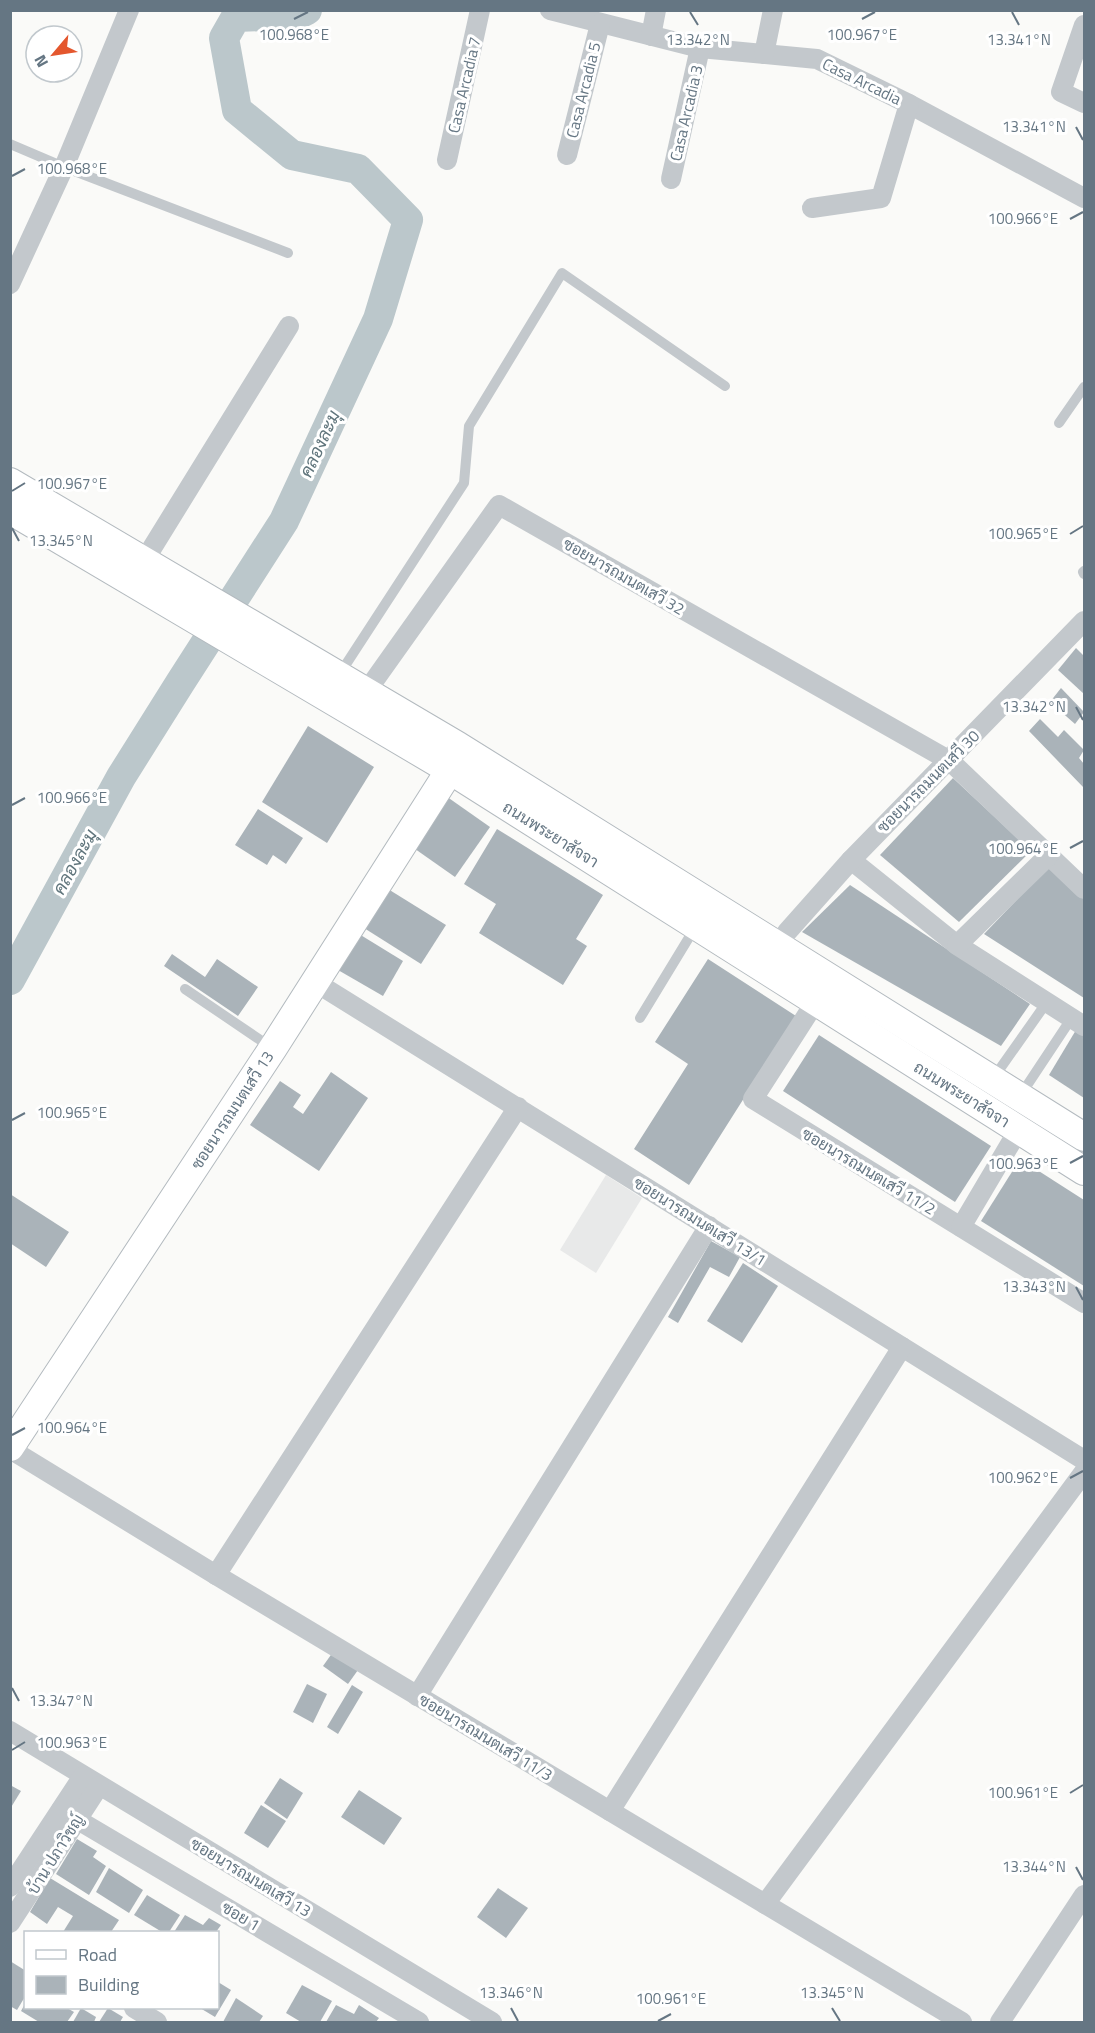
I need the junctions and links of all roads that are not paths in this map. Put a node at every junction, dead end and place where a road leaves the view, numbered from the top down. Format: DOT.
graph roads {
  1 [pos="129,10"];
  2 [pos="480,10"];
  3 [pos="550,10"];
  4 [pos="656,10"];
  5 [pos="773,10"];
  6 [pos="600,24"];
  7 [pos="1084,25"];
  8 [pos="651,36"];
  9 [pos="700,48"];
  10 [pos="764,54"];
  11 [pos="1084,103"];
  12 [pos="909,104"];
  13 [pos="10,144"];
  14 [pos="567,156"];
  15 [pos="447,160"];
  16 [pos="64,167"];
  17 [pos="671,178"];
  18 [pos="1084,198"];
  19 [pos="812,208"];
  20 [pos="288,253"];
  21 [pos="10,284"];
  22 [pos="289,327"];
  23 [pos="725,387"];
  24 [pos="1084,387"];
  25 [pos="1059,423"];
  26 [pos="10,482"];
  27 [pos="10,510"];
  28 [pos="144,561"];
  29 [pos="194,604"];
  30 [pos="1084,621"];
  31 [pos="232,627"];
  32 [pos="338,675"];
  33 [pos="366,692"];
  34 [pos="950,761"];
  35 [pos="450,770"];
  36 [pos="1049,855"];
  37 [pos="851,860"];
  38 [pos="1084,889"];
  39 [pos="696,926"];
  40 [pos="957,945"];
  41 [pos="777,946"];
  42 [pos="315,982"];
  43 [pos="185,989"];
  44 [pos="816,1001"];
  45 [pos="1047,1002"];
  46 [pos="639,1018"];
  47 [pos="1078,1022"];
  48 [pos="273,1048"];
  49 [pos="992,1080"];
  50 [pos="1019,1097"];
  51 [pos="518,1107"];
  52 [pos="1019,1129"];
  53 [pos="1084,1137"];
  54 [pos="1084,1171"];
  55 [pos="709,1226"];
  56 [pos="961,1227"];
  57 [pos="1084,1303"];
  58 [pos="903,1347"];
  59 [pos="10,1448"];
  60 [pos="1084,1460"];
  61 [pos="1084,1472"];
  62 [pos="216,1575"];
  63 [pos="417,1696"];
  64 [pos="10,1731"];
  65 [pos="91,1781"];
  66 [pos="610,1811"];
  67 [pos="69,1814"];
  68 [pos="10,1887"];
  69 [pos="1084,1895"];
  70 [pos="765,1904"];
  71 [pos="10,1925"];
  72 [pos="24,1935"];
  73 [pos="137,2009"];
  74 [pos="157,2022"];
  75 [pos="419,2022"];
  76 [pos="492,2022"];
  77 [pos="962,2022"];
  78 [pos="1000,2022"];
  1 -- 16 [label="street"];
  2 -- 15 [label="street, Casa Arcadia 7"];
  3 -- 6 [label="street, Casa Arcadia"];
  4 -- 8 [label="street"];
  5 -- 10 [label="street"];
  6 -- 8 [label="street, Casa Arcadia"];
  6 -- 14 [label="street, Casa Arcadia 5"];
  7 -- 11 [label="street"];
  8 -- 9 [label="street, Casa Arcadia"];
  9 -- 10 [label="street, Casa Arcadia"];
  9 -- 17 [label="street, Casa Arcadia 3"];
  10 -- 12 [label="street, Casa Arcadia"];
  12 -- 18 [label="street, Casa Arcadia"];
  12 -- 19 [label="street"];
  13 -- 16 [label="lane"];
  16 -- 20 [label="lane"];
  16 -- 21 [label="street"];
  22 -- 28 [label="street"];
  23 -- 32 [label="lane"];
  24 -- 25 [label="lane"];
  26 -- 28 [label="main road, ถนนพระยาสัจจา"];
  27 -- 29 [label="main road, ถนนพระยาสัจจา"];
  28 -- 29 [label="main road, ถนนพระยาสัจจา"];
  29 -- 31 [label="main road, ถนนพระยาสัจจา"];
  30 -- 34 [label="street, ซอยนารถมนตเสวี 30"];
  31 -- 32 [label="main road, ถนนพระยาสัจจา"];
  31 -- 35 [label="main road, ถนนพระยาสัจจา"];
  32 -- 33 [label="main road, ถนนพระยาสัจจา"];
  33 -- 34 [label="street, ซอยนารถมนตเสวี 32"];
  33 -- 41 [label="main road, ถนนพระยาสัจจา"];
  34 -- 36 [label="street"];
  34 -- 37 [label="street, ซอยนารถมนตเสวี 30"];
  35 -- 39 [label="main road, ถนนพระยาสัจจา"];
  35 -- 42 [label="main road, ซอยนารถมนตเสวี 13"];
  36 -- 38 [label="street"];
  36 -- 40 [label="street"];
  37 -- 40 [label="street"];
  37 -- 41 [label="street, ซอยนารถมนตเสวี 30"];
  39 -- 44 [label="main road, ถนนพระยาสัจจา"];
  39 -- 46 [label="lane"];
  40 -- 45 [label="street"];
  41 -- 49 [label="main road, ถนนพระยาสัจจา"];
  42 -- 48 [label="main road, ซอยนารถมนตเสวี 13"];
  42 -- 51 [label="street, ซอยนารถมนตเสวี 13/1"];
  43 -- 48 [label="lane"];
  44 -- 52 [label="main road, ถนนพระยาสัจจา"];
  44 -- 56 [label="street, ซอยนารถมนตเสวี 11/2"];
  45 -- 47 [label="street"];
  45 -- 49 [label="lane"];
  47 -- 50 [label="lane"];
  48 -- 59 [label="main road, ซอยนารถมนตเสวี 13"];
  49 -- 50 [label="main road, ถนนพระยาสัจจา"];
  50 -- 53 [label="main road, ถนนพระยาสัจจา"];
  51 -- 55 [label="street, ซอยนารถมนตเสวี 13/1"];
  51 -- 62 [label="street"];
  52 -- 54 [label="main road, ถนนพระยาสัจจา"];
  52 -- 56 [label="street"];
  55 -- 58 [label="street, ซอยนารถมนตเสวี 13/1"];
  55 -- 63 [label="street"];
  56 -- 57 [label="street, ซอยนารถมนตเสวี 11/2"];
  58 -- 60 [label="street, ซอยนารถมนตเสวี 13/1"];
  58 -- 66 [label="street"];
  59 -- 62 [label="street, ซอยนารถมนตเสวี 11/3"];
  61 -- 70 [label="street"];
  62 -- 63 [label="street, ซอยนารถมนตเสวี 11/3"];
  63 -- 66 [label="street, ซอยนารถมนตเสวี 11/3"];
  64 -- 65 [label="street, ซอยนารถมนตเสวี 13"];
  65 -- 67 [label="street, บ้าน ปภาวิชญ์"];
  65 -- 76 [label="street, ซอยนารถมนตเสวี 13"];
  66 -- 70 [label="street, ซอยนารถมนตเสวี 11/3"];
  67 -- 68 [label="street, บ้าน ปภาวิชญ์"];
  67 -- 71 [label="street, บ้าน ปภาวิชญ์"];
  67 -- 75 [label="street, ซอย 1"];
  69 -- 78 [label="street"];
  70 -- 77 [label="street, ซอยนารถมนตเสวี 11/3"];
  71 -- 72 [label="street"];
  73 -- 74 [label="street"];
}
